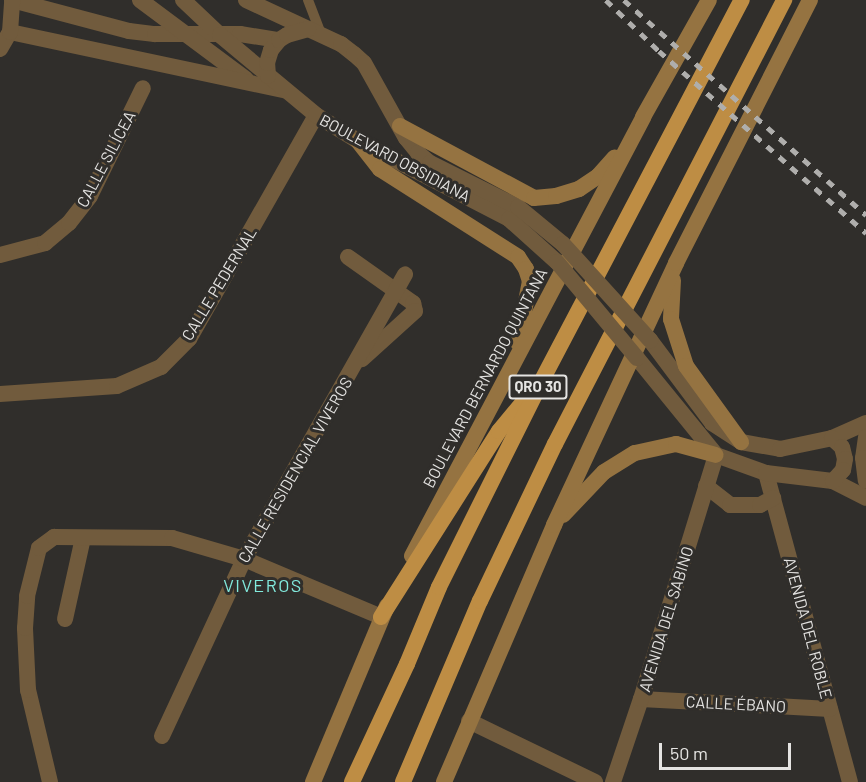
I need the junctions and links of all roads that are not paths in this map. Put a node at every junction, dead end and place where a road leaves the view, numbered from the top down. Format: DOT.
graph roads {
  1 [pos="12,0"];
  2 [pos="140,0"];
  3 [pos="183,0"];
  4 [pos="246,0"];
  5 [pos="308,0"];
  6 [pos="708,0"];
  7 [pos="742,0"];
  8 [pos="790,0"];
  9 [pos="810,0"];
  10 [pos="781,7"];
  11 [pos="10,32"];
  12 [pos="315,33"];
  13 [pos="188,34"];
  14 [pos="220,35"];
  15 [pos="279,40"];
  16 [pos="0,49"];
  17 [pos="268,76"];
  18 [pos="249,81"];
  19 [pos="142,88"];
  20 [pos="284,90"];
  21 [pos="316,115"];
  22 [pos="643,117"];
  23 [pos="400,126"];
  24 [pos="358,141"];
  25 [pos="0,255"];
  26 [pos="348,257"];
  27 [pos="676,263"];
  28 [pos="405,274"];
  29 [pos="396,290"];
  30 [pos="515,360"];
  31 [pos="353,368"];
  32 [pos="540,384"];
  33 [pos="0,394"];
  34 [pos="866,423"];
  35 [pos="866,437"];
  36 [pos="832,438"];
  37 [pos="741,442"];
  38 [pos="716,455"];
  39 [pos="766,473"];
  40 [pos="832,481"];
  41 [pos="866,481"];
  42 [pos="706,486"];
  43 [pos="773,498"];
  44 [pos="866,498"];
  45 [pos="554,525"];
  46 [pos="82,538"];
  47 [pos="244,559"];
  48 [pos="381,617"];
  49 [pos="65,619"];
  50 [pos="641,699"];
  51 [pos="830,709"];
  52 [pos="469,721"];
  53 [pos="162,736"];
  54 [pos="50,782"];
  55 [pos="313,782"];
  56 [pos="352,782"];
  57 [pos="403,782"];
  58 [pos="444,782"];
  59 [pos="595,782"];
  60 [pos="613,782"];
  61 [pos="850,782"];
  1 -- 11 [label="street"];
  1 -- 13 [label="street"];
  2 -- 13 [label="street"];
  3 -- 14 [label="street"];
  4 -- 12 [label="street, BOULEVARD OBSIDIANA"];
  5 -- 12 [label="lane"];
  6 -- 22 [label="main road, BOULEVARD BERNARDO QUINTANA"];
  7 -- 32 [label="highway, QRO 30"];
  8 -- 10 [label="highway"];
  9 -- 27 [label="main road"];
  10 -- 57 [label="highway, QRO 30"];
  11 -- 16 [label="street"];
  11 -- 18 [label="street, BOULEVARD OBSIDIANA"];
  12 -- 15 [label="street"];
  12 -- 23 [label="street, BOULEVARD OBSIDIANA"];
  13 -- 14 [label="street"];
  13 -- 18 [label="street"];
  14 -- 15 [label="street"];
  14 -- 17 [label="street"];
  15 -- 17 [label="street"];
  17 -- 20 [label="street"];
  18 -- 20 [label="street, BOULEVARD OBSIDIANA"];
  19 -- 25 [label="street, CALLE SILÍCEA"];
  20 -- 21 [label="street, BOULEVARD OBSIDIANA"];
  21 -- 24 [label="street, BOULEVARD OBSIDIANA"];
  21 -- 33 [label="street, CALLE PEDERNAL"];
  22 -- 23 [label="main road"];
  22 -- 30 [label="main road, BOULEVARD BERNARDO QUINTANA"];
  23 -- 37 [label="street, BOULEVARD OBSIDIANA, bridge"];
  24 -- 30 [label="main road"];
  24 -- 38 [label="street, BOULEVARD OBSIDIANA, bridge"];
  26 -- 29 [label="street"];
  27 -- 37 [label="main road"];
  27 -- 45 [label="main road"];
  28 -- 29 [label="street, CALLE RESIDENCIAL VIVEROS"];
  29 -- 31 [label="street, CALLE RESIDENCIAL VIVEROS"];
  29 -- 31 [label="street"];
  30 -- 48 [label="main road, BOULEVARD BERNARDO QUINTANA"];
  31 -- 47 [label="street, CALLE RESIDENCIAL VIVEROS"];
  32 -- 48 [label="highway"];
  32 -- 56 [label="highway, QRO 30"];
  34 -- 36 [label="street"];
  35 -- 41 [label="street"];
  36 -- 37 [label="street"];
  36 -- 40 [label="street"];
  38 -- 39 [label="street"];
  38 -- 42 [label="street, AVENIDA DEL SABINO"];
  38 -- 45 [label="main road"];
  39 -- 40 [label="street"];
  39 -- 43 [label="street, AVENIDA DEL ROBLE"];
  40 -- 44 [label="street"];
  42 -- 43 [label="street"];
  42 -- 50 [label="street, AVENIDA DEL SABINO"];
  43 -- 51 [label="street, AVENIDA DEL ROBLE"];
  45 -- 52 [label="main road"];
  46 -- 47 [label="street"];
  46 -- 49 [label="street"];
  46 -- 54 [label="street"];
  47 -- 48 [label="street"];
  47 -- 53 [label="street, CALLE RESIDENCIAL VIVEROS"];
  48 -- 55 [label="main road, BOULEVARD BERNARDO QUINTANA"];
  50 -- 51 [label="street, CALLE ÉBANO"];
  50 -- 60 [label="street, AVENIDA DEL SABINO"];
  51 -- 61 [label="street, AVENIDA DEL ROBLE"];
  52 -- 58 [label="main road"];
  52 -- 59 [label="street"];
}
